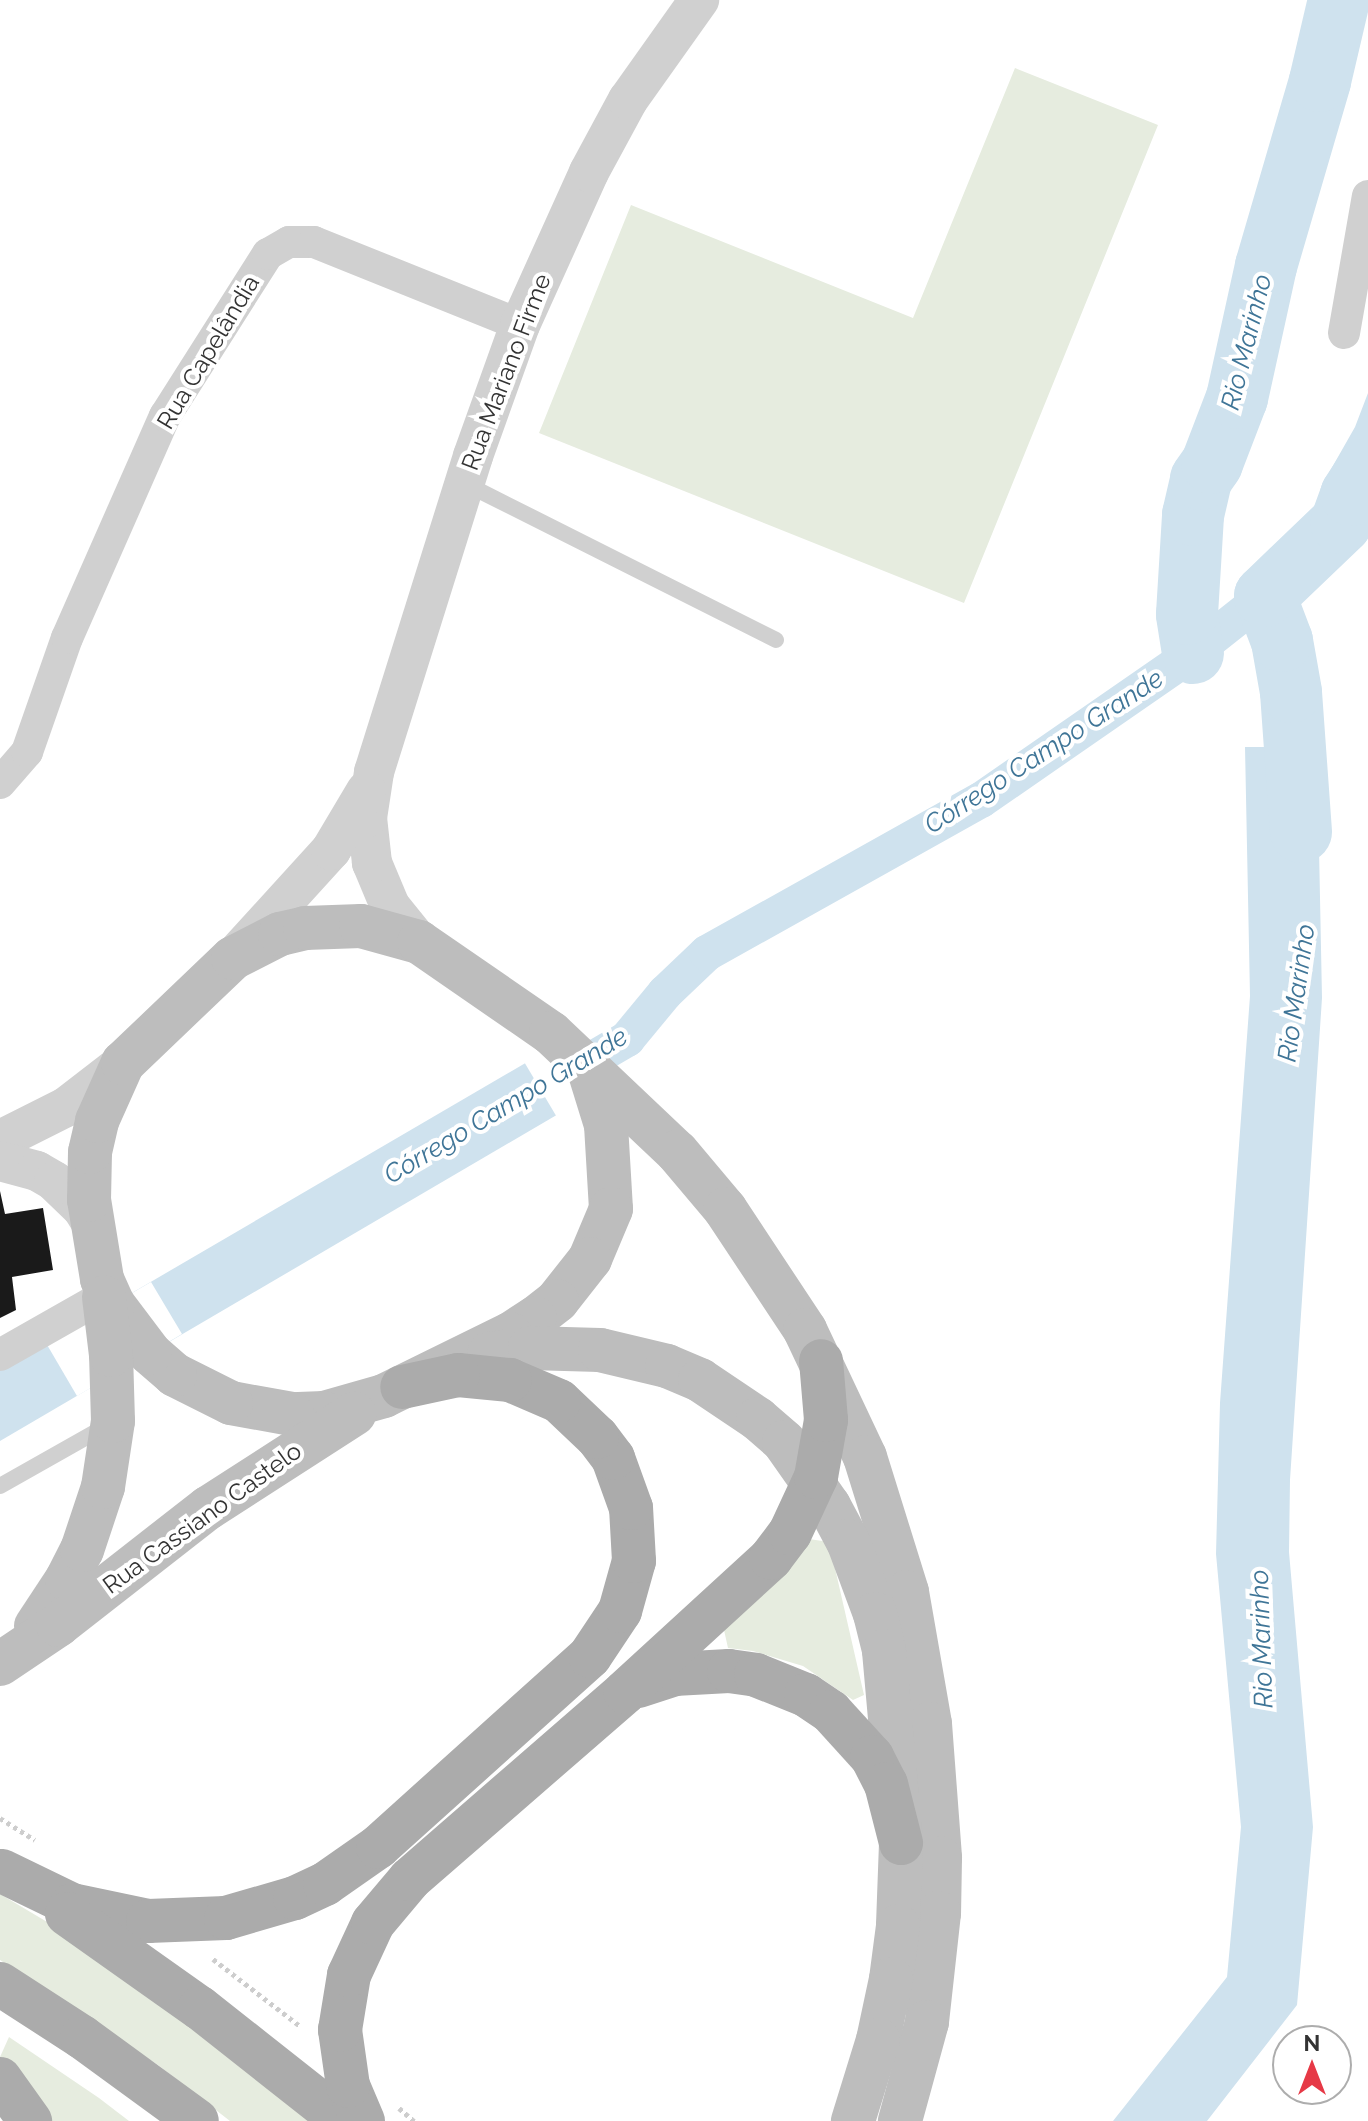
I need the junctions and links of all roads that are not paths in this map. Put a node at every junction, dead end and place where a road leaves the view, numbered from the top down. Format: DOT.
graph roads {
  1 [pos="699,0"];
  2 [pos="1368,196"];
  3 [pos="520,325"];
  4 [pos="1344,333"];
  5 [pos="464,483"];
  6 [pos="776,640"];
  7 [pos="374,772"];
  8 [pos="0,783"];
  9 [pos="419,942"];
  10 [pos="233,958"];
  11 [pos="123,1063"];
  12 [pos="602,1087"];
  13 [pos="0,1140"];
  14 [pos="0,1161"];
  15 [pos="92,1224"];
  16 [pos="106,1297"];
  17 [pos="0,1355"];
  18 [pos="455,1361"];
  19 [pos="821,1361"];
  20 [pos="402,1387"];
  21 [pos="113,1421"];
  22 [pos="814,1482"];
  23 [pos="0,1486"];
  24 [pos="4,1662"];
  25 [pos="625,1692"];
  26 [pos="901,1843"];
  27 [pos="1,1870"];
  28 [pos="0,1984"];
  29 [pos="0,2079"];
  30 [pos="30,2121"];
  31 [pos="197,2121"];
  32 [pos="343,2121"];
  33 [pos="363,2121"];
  34 [pos="853,2121"];
  35 [pos="900,2121"];
  1 -- 3 [label="street, Rua Mariano Firme"];
  2 -- 4 [label="street"];
  3 -- 5 [label="street, Rua Mariano Firme"];
  3 -- 8 [label="street, Rua Capelândia"];
  5 -- 6 [label="lane"];
  5 -- 7 [label="street, Rua Mariano Firme"];
  7 -- 9 [label="street"];
  7 -- 10 [label="street"];
  9 -- 10 [label="main road"];
  9 -- 12 [label="main road"];
  10 -- 11 [label="main road"];
  11 -- 13 [label="street"];
  11 -- 15 [label="main road, Rua Cassiano Castelo"];
  12 -- 18 [label="main road"];
  12 -- 19 [label="main road"];
  14 -- 15 [label="street"];
  15 -- 16 [label="main road, Rua Cassiano Castelo"];
  16 -- 17 [label="street"];
  16 -- 20 [label="main road"];
  16 -- 21 [label="main road, Rua Cassiano Castelo"];
  18 -- 20 [label="main road"];
  18 -- 22 [label="main road"];
  19 -- 22 [label="main road"];
  19 -- 35 [label="main road"];
  20 -- 24 [label="main road, Rua Cassiano Castelo"];
  20 -- 27 [label="main road"];
  21 -- 23 [label="lane"];
  21 -- 24 [label="main road, Rua Cassiano Castelo"];
  22 -- 25 [label="main road"];
  22 -- 26 [label="main road"];
  25 -- 26 [label="main road"];
  25 -- 33 [label="main road"];
  26 -- 34 [label="main road"];
  27 -- 32 [label="main road"];
  28 -- 31 [label="main road"];
  29 -- 30 [label="main road"];
}
